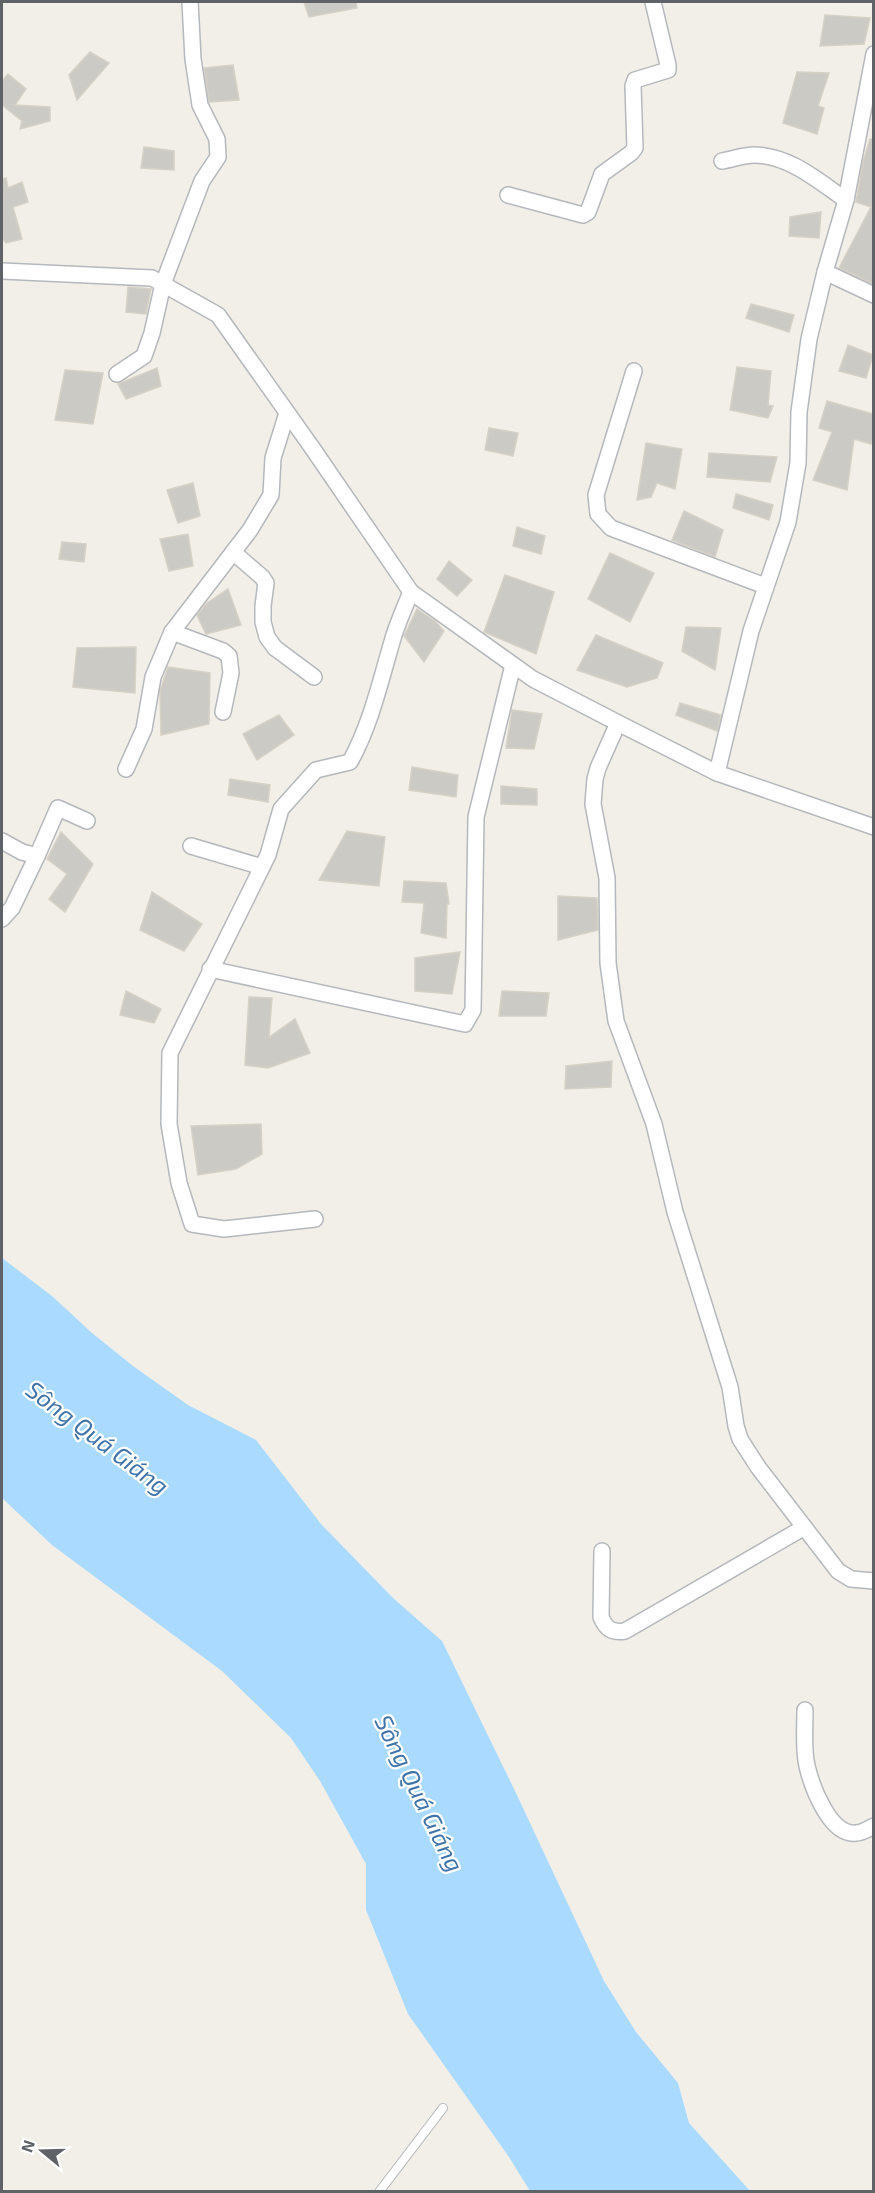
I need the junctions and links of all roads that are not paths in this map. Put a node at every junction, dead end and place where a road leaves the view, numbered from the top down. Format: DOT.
graph roads {
  1 [pos="189,2"];
  2 [pos="653,2"];
  3 [pos="873,54"];
  4 [pos="722,161"];
  5 [pos="508,195"];
  6 [pos="846,200"];
  7 [pos="2,271"];
  8 [pos="825,272"];
  9 [pos="163,284"];
  10 [pos="873,296"];
  11 [pos="634,371"];
  12 [pos="117,374"];
  13 [pos="287,413"];
  14 [pos="233,552"];
  15 [pos="765,586"];
  16 [pos="411,592"];
  17 [pos="171,632"];
  18 [pos="513,664"];
  19 [pos="314,677"];
  20 [pos="223,712"];
  21 [pos="618,723"];
  22 [pos="126,769"];
  23 [pos="717,773"];
  24 [pos="87,821"];
  25 [pos="873,827"];
  26 [pos="2,841"];
  27 [pos="191,846"];
  28 [pos="37,856"];
  29 [pos="262,867"];
  30 [pos="2,920"];
  31 [pos="210,969"];
  32 [pos="315,1219"];
  33 [pos="803,1528"];
  34 [pos="602,1551"];
  35 [pos="873,1581"];
  36 [pos="805,1710"];
  37 [pos="873,1826"];
  38 [pos="443,2108"];
  39 [pos="379,2192"];
  1 -- 9 [label="street"];
  2 -- 5 [label="street"];
  3 -- 6 [label="street"];
  4 -- 6 [label="street"];
  6 -- 8 [label="street"];
  7 -- 9 [label="street"];
  8 -- 10 [label="street"];
  8 -- 15 [label="street"];
  9 -- 12 [label="street"];
  9 -- 13 [label="street"];
  11 -- 15 [label="street"];
  13 -- 14 [label="street"];
  13 -- 16 [label="street"];
  14 -- 17 [label="street"];
  14 -- 19 [label="street"];
  15 -- 23 [label="street"];
  16 -- 18 [label="street"];
  16 -- 29 [label="street"];
  17 -- 20 [label="street"];
  17 -- 22 [label="street"];
  18 -- 21 [label="street"];
  18 -- 31 [label="street"];
  21 -- 23 [label="street"];
  21 -- 33 [label="street"];
  23 -- 25 [label="street"];
  24 -- 28 [label="street"];
  26 -- 28 [label="street"];
  27 -- 29 [label="street"];
  28 -- 30 [label="street"];
  29 -- 31 [label="street"];
  31 -- 32 [label="street"];
  33 -- 34 [label="street"];
  33 -- 35 [label="street"];
  36 -- 37 [label="street"];
  38 -- 39 [label="lane"];
}
